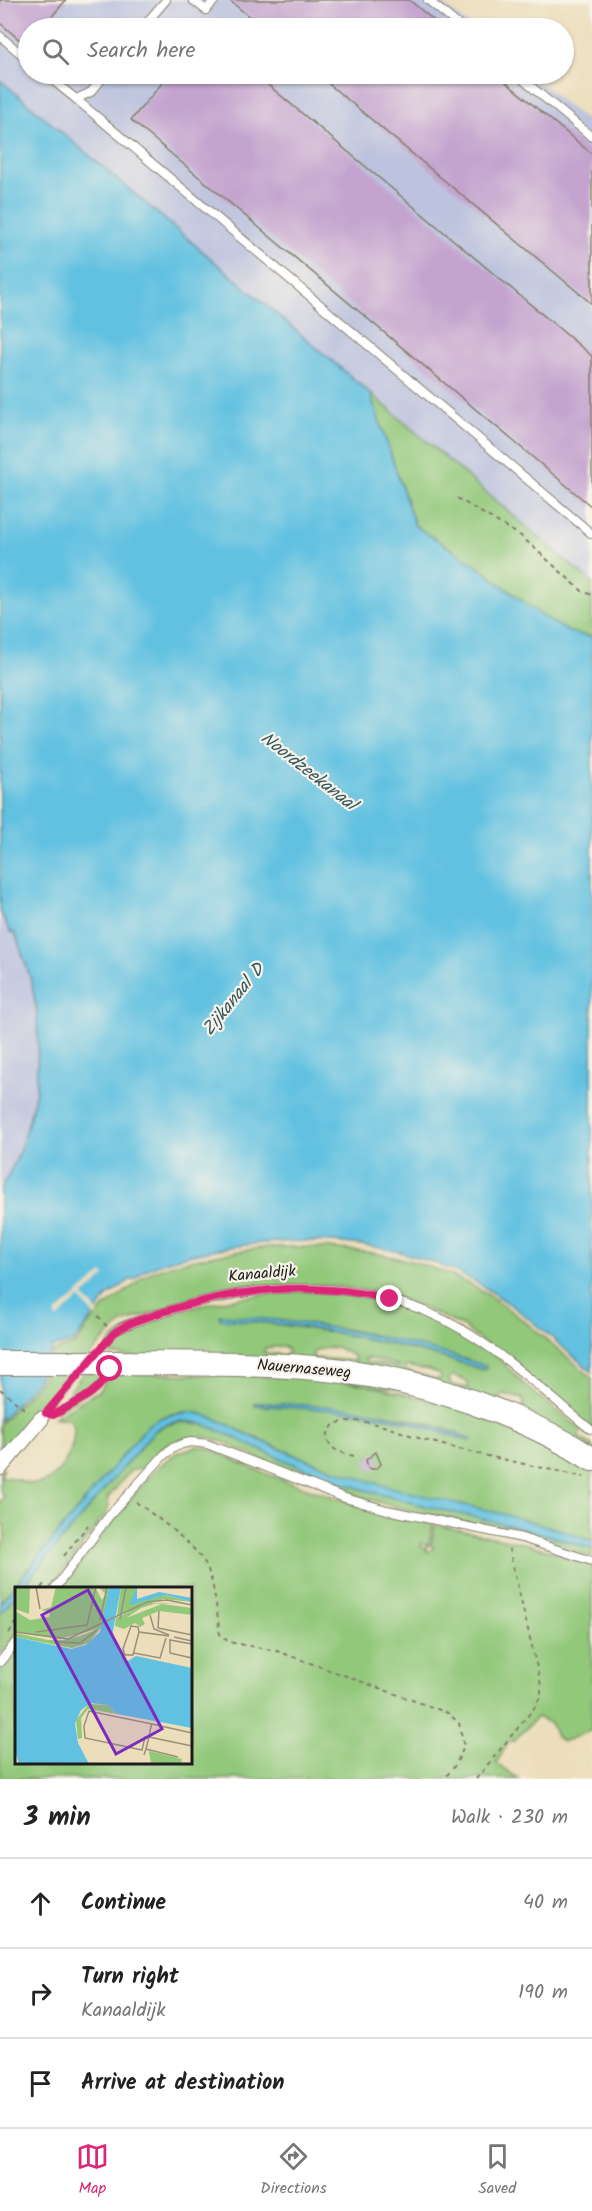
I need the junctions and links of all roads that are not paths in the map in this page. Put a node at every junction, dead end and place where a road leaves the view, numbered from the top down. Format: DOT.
graph roads {
  1 [pos="166,0"];
  2 [pos="193,0"];
  3 [pos="215,0"];
  4 [pos="428,0"];
  5 [pos="151,18"];
  6 [pos="450,18"];
  7 [pos="0,36"];
  8 [pos="18,51"];
  9 [pos="57,84"];
  10 [pos="98,84"];
  11 [pos="528,84"];
  12 [pos="76,99"];
  13 [pos="592,137"];
  14 [pos="592,534"];
  15 [pos="116,1331"];
  16 [pos="0,1364"];
  17 [pos="40,1416"];
  18 [pos="590,1429"];
  19 [pos="592,1459"];
  20 [pos="0,1467"];
  21 [pos="592,1561"];
  22 [pos="57,1587"];
  23 [pos="15,1643"];
  24 [pos="0,1662"];
  1 -- 5 [label="lane"];
  2 -- 3 [label="lane"];
  4 -- 6 [label="lane"];
  7 -- 8 [label="lane"];
  9 -- 12 [label="lane"];
  10 -- 12 [label="lane"];
  11 -- 13 [label="lane"];
  12 -- 14 [label="lane"];
  15 -- 18 [label="lane, Kanaaldijk"];
  16 -- 19 [label="main road, Nauernaseweg, bridge"];
  17 -- 20 [label="street"];
  21 -- 22 [label="lane"];
  23 -- 24 [label="lane"];
}
